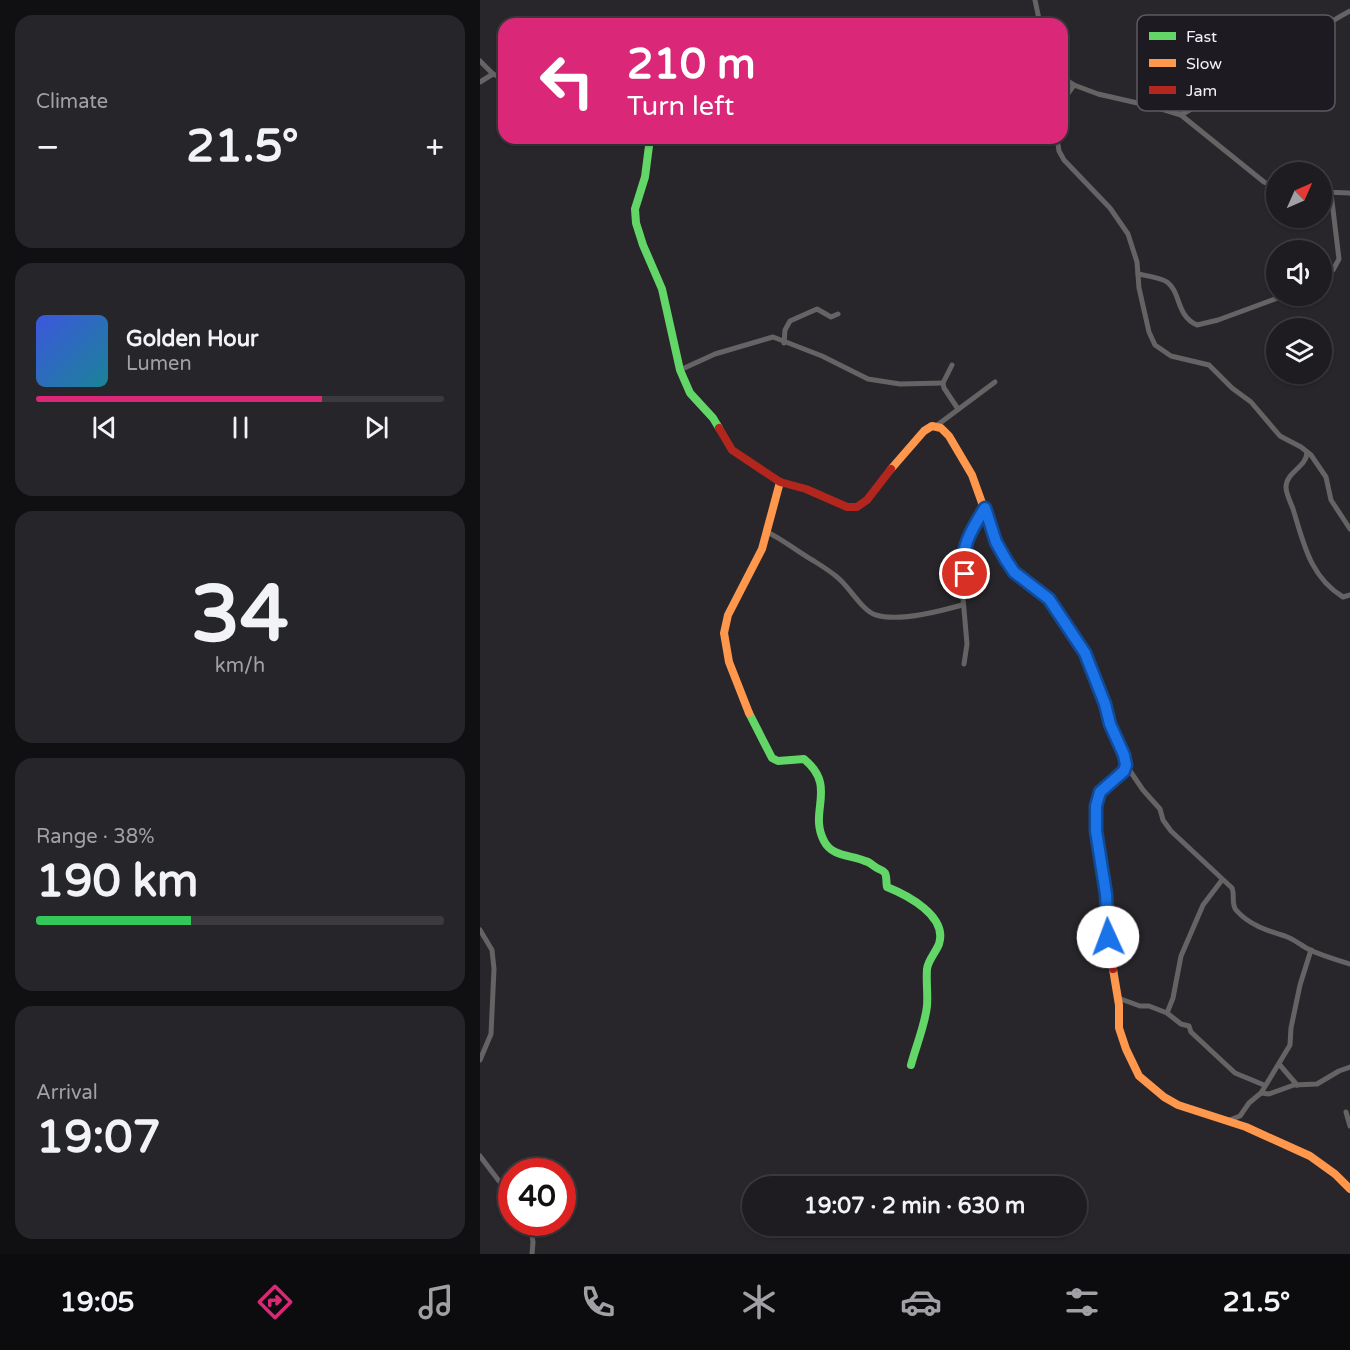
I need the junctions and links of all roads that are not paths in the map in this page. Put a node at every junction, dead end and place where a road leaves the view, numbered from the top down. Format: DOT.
graph roads {
  1 [pos="1035,0"];
  2 [pos="1350,11"];
  3 [pos="1039,18"];
  4 [pos="1335,20"];
  5 [pos="480,61"];
  6 [pos="493,74"];
  7 [pos="498,76"];
  8 [pos="1068,81"];
  9 [pos="480,82"];
  10 [pos="1074,85"];
  11 [pos="1068,94"];
  12 [pos="1137,103"];
  13 [pos="1168,111"];
  14 [pos="1189,111"];
  15 [pos="1182,115"];
  16 [pos="649,144"];
  17 [pos="1058,144"];
  18 [pos="1266,183"];
  19 [pos="1332,193"];
  20 [pos="1350,193"];
  21 [pos="1332,201"];
  22 [pos="1332,271"];
  23 [pos="1138,274"];
  24 [pos="1266,302"];
  25 [pos="838,314"];
  26 [pos="784,343"];
  27 [pos="952,365"];
  28 [pos="680,370"];
  29 [pos="995,382"];
  30 [pos="943,383"];
  31 [pos="958,409"];
  32 [pos="936,426"];
  33 [pos="1306,452"];
  34 [pos="780,482"];
  35 [pos="985,508"];
  36 [pos="1350,529"];
  37 [pos="767,532"];
  38 [pos="1350,595"];
  39 [pos="962,605"];
  40 [pos="964,664"];
  41 [pos="1126,765"];
  42 [pos="1222,880"];
  43 [pos="480,930"];
  44 [pos="1311,950"];
  45 [pos="1350,964"];
  46 [pos="1118,998"];
  47 [pos="1167,1013"];
  48 [pos="480,1060"];
  49 [pos="1278,1064"];
  50 [pos="911,1065"];
  51 [pos="1350,1067"];
  52 [pos="1264,1085"];
  53 [pos="1297,1085"];
  54 [pos="1261,1093"];
  55 [pos="1346,1112"];
  56 [pos="1225,1121"];
  57 [pos="1350,1126"];
  58 [pos="480,1156"];
  59 [pos="498,1180"];
  60 [pos="1350,1189"];
  61 [pos="532,1236"];
  62 [pos="532,1254"];
  1 -- 3 [label="street"];
  2 -- 4 [label="street"];
  5 -- 6 [label="street"];
  6 -- 7 [label="street"];
  6 -- 9 [label="street"];
  8 -- 10 [label="street"];
  10 -- 11 [label="street"];
  10 -- 12 [label="street"];
  13 -- 15 [label="street"];
  14 -- 15 [label="street"];
  15 -- 18 [label="street"];
  16 -- 28 [label="street"];
  17 -- 23 [label="street"];
  19 -- 20 [label="street"];
  21 -- 22 [label="street"];
  23 -- 24 [label="street"];
  23 -- 33 [label="street"];
  25 -- 26 [label="street"];
  26 -- 28 [label="street"];
  26 -- 30 [label="street"];
  27 -- 30 [label="street"];
  28 -- 34 [label="street"];
  29 -- 31 [label="street"];
  30 -- 31 [label="street"];
  31 -- 32 [label="street"];
  32 -- 34 [label="street"];
  32 -- 35 [label="street"];
  33 -- 36 [label="street"];
  33 -- 38 [label="street"];
  34 -- 37 [label="street"];
  35 -- 39 [label="street"];
  35 -- 41 [label="street"];
  37 -- 39 [label="street"];
  37 -- 50 [label="street"];
  39 -- 40 [label="street"];
  41 -- 42 [label="street"];
  41 -- 46 [label="street"];
  42 -- 44 [label="street"];
  42 -- 47 [label="street"];
  43 -- 48 [label="street"];
  44 -- 45 [label="street"];
  44 -- 49 [label="street"];
  46 -- 47 [label="street"];
  46 -- 56 [label="street"];
  47 -- 52 [label="street"];
  49 -- 52 [label="street"];
  49 -- 53 [label="street"];
  51 -- 53 [label="street"];
  52 -- 54 [label="street"];
  53 -- 54 [label="street"];
  54 -- 56 [label="street"];
  55 -- 57 [label="street"];
  56 -- 60 [label="street"];
  58 -- 59 [label="street"];
  61 -- 62 [label="street"];
}
